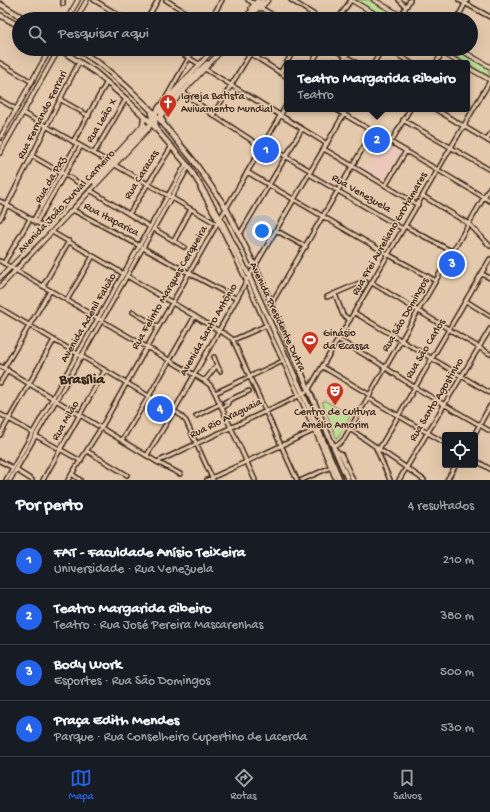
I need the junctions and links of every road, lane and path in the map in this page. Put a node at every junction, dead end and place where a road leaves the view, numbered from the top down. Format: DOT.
graph roads {
  1 [pos="78,0"];
  2 [pos="87,0"];
  3 [pos="94,0"];
  4 [pos="158,0"];
  5 [pos="166,0"];
  6 [pos="222,0"];
  7 [pos="248,0"];
  8 [pos="258,0"];
  9 [pos="264,0"];
  10 [pos="268,0"];
  11 [pos="291,0"];
  12 [pos="351,0"];
  13 [pos="374,0"];
  14 [pos="399,0"];
  15 [pos="410,0"];
  16 [pos="458,0"];
  17 [pos="466,2"];
  18 [pos="0,4"];
  19 [pos="255,4"];
  20 [pos="406,7"];
  21 [pos="261,8"];
  22 [pos="13,12"];
  23 [pos="71,12"];
  24 [pos="80,12"];
  25 [pos="114,12"];
  26 [pos="151,12"];
  27 [pos="185,12"];
  28 [pos="215,12"];
  29 [pos="249,12"];
  30 [pos="250,12"];
  31 [pos="255,12"];
  32 [pos="257,12"];
  33 [pos="268,12"];
  34 [pos="310,12"];
  35 [pos="343,12"];
  36 [pos="372,12"];
  37 [pos="392,12"];
  38 [pos="403,12"];
  39 [pos="461,12"];
  40 [pos="1,17"];
  41 [pos="490,17"];
  42 [pos="12,22"];
  43 [pos="46,56"];
  44 [pos="55,56"];
  45 [pos="70,56"];
  46 [pos="88,56"];
  47 [pos="185,56"];
  48 [pos="207,56"];
  49 [pos="207,56"];
  50 [pos="216,56"];
  51 [pos="249,56"];
  52 [pos="254,56"];
  53 [pos="346,56"];
  54 [pos="471,56"];
  55 [pos="188,58"];
  56 [pos="257,58"];
  57 [pos="213,59"];
  58 [pos="344,60"];
  59 [pos="352,60"];
  60 [pos="79,62"];
  61 [pos="0,63"];
  62 [pos="199,64"];
  63 [pos="284,67"];
  64 [pos="490,67"];
  65 [pos="205,69"];
  66 [pos="470,69"];
  67 [pos="196,73"];
  68 [pos="280,73"];
  69 [pos="284,75"];
  70 [pos="33,80"];
  71 [pos="490,80"];
  72 [pos="40,81"];
  73 [pos="107,82"];
  74 [pos="231,85"];
  75 [pos="183,92"];
  76 [pos="126,99"];
  77 [pos="0,100"];
  78 [pos="61,100"];
  79 [pos="163,106"];
  80 [pos="148,107"];
  81 [pos="16,109"];
  82 [pos="284,109"];
  83 [pos="152,111"];
  84 [pos="340,112"];
  85 [pos="408,112"];
  86 [pos="440,112"];
  87 [pos="23,113"];
  88 [pos="156,114"];
  89 [pos="344,114"];
  90 [pos="213,115"];
  91 [pos="89,116"];
  92 [pos="144,116"];
  93 [pos="280,116"];
  94 [pos="403,120"];
  95 [pos="151,123"];
  96 [pos="165,125"];
  97 [pos="464,125"];
  98 [pos="47,127"];
  99 [pos="145,128"];
  100 [pos="302,129"];
  101 [pos="157,130"];
  102 [pos="373,131"];
  103 [pos="490,134"];
  104 [pos="0,138"];
  105 [pos="488,141"];
  106 [pos="74,142"];
  107 [pos="391,142"];
  108 [pos="327,144"];
  109 [pos="79,145"];
  110 [pos="263,145"];
  111 [pos="172,146"];
  112 [pos="451,148"];
  113 [pos="324,149"];
  114 [pos="406,151"];
  115 [pos="94,153"];
  116 [pos="0,154"];
  117 [pos="32,156"];
  118 [pos="285,156"];
  119 [pos="109,162"];
  120 [pos="114,165"];
  121 [pos="188,166"];
  122 [pos="353,166"];
  123 [pos="438,170"];
  124 [pos="490,170"];
  125 [pos="247,172"];
  126 [pos="310,173"];
  127 [pos="62,174"];
  128 [pos="148,184"];
  129 [pos="53,185"];
  130 [pos="269,185"];
  131 [pos="386,185"];
  132 [pos="91,186"];
  133 [pos="57,187"];
  134 [pos="490,187"];
  135 [pos="86,188"];
  136 [pos="90,190"];
  137 [pos="338,191"];
  138 [pos="423,196"];
  139 [pos="170,197"];
  140 [pos="484,197"];
  141 [pos="295,200"];
  142 [pos="0,201"];
  143 [pos="490,201"];
  144 [pos="418,204"];
  145 [pos="7,205"];
  146 [pos="226,208"];
  147 [pos="191,209"];
  148 [pos="72,210"];
  149 [pos="129,214"];
  150 [pos="323,217"];
  151 [pos="0,219"];
  152 [pos="30,219"];
  153 [pos="219,221"];
  154 [pos="35,222"];
  155 [pos="469,224"];
  156 [pos="404,227"];
  157 [pos="152,228"];
  158 [pos="48,229"];
  159 [pos="277,231"];
  160 [pos="52,232"];
  161 [pos="240,234"];
  162 [pos="69,241"];
  163 [pos="174,241"];
  164 [pos="490,246"];
  165 [pos="142,247"];
  166 [pos="184,247"];
  167 [pos="306,247"];
  168 [pos="453,252"];
  169 [pos="388,255"];
  170 [pos="93,256"];
  171 [pos="490,259"];
  172 [pos="0,261"];
  173 [pos="4,263"];
  174 [pos="255,266"];
  175 [pos="11,267"];
  176 [pos="16,270"];
  177 [pos="189,273"];
  178 [pos="482,274"];
  179 [pos="126,275"];
  180 [pos="0,278"];
  181 [pos="490,278"];
  182 [pos="248,279"];
  183 [pos="436,281"];
  184 [pos="360,283"];
  185 [pos="372,283"];
  186 [pos="43,286"];
  187 [pos="0,287"];
  188 [pos="50,290"];
  189 [pos="335,294"];
  190 [pos="327,297"];
  191 [pos="237,299"];
  192 [pos="67,300"];
  193 [pos="466,301"];
  194 [pos="172,303"];
  195 [pos="271,304"];
  196 [pos="0,308"];
  197 [pos="418,311"];
  198 [pos="133,312"];
  199 [pos="355,313"];
  200 [pos="195,316"];
  201 [pos="490,316"];
  202 [pos="100,320"];
  203 [pos="350,320"];
  204 [pos="268,324"];
  205 [pos="30,325"];
  206 [pos="158,327"];
  207 [pos="449,329"];
  208 [pos="490,329"];
  209 [pos="219,331"];
  210 [pos="54,340"];
  211 [pos="233,340"];
  212 [pos="276,340"];
  213 [pos="339,340"];
  214 [pos="401,340"];
  215 [pos="146,347"];
  216 [pos="479,347"];
  217 [pos="490,354"];
  218 [pos="80,355"];
  219 [pos="214,357"];
  220 [pos="432,359"];
  221 [pos="170,360"];
  222 [pos="283,361"];
  223 [pos="217,365"];
  224 [pos="0,366"];
  225 [pos="324,367"];
  226 [pos="4,368"];
  227 [pos="386,368"];
  228 [pos="8,370"];
  229 [pos="71,370"];
  230 [pos="105,370"];
  231 [pos="220,371"];
  232 [pos="194,375"];
  233 [pos="292,375"];
  234 [pos="250,376"];
  235 [pos="462,376"];
  236 [pos="204,380"];
  237 [pos="0,383"];
  238 [pos="126,383"];
  239 [pos="29,384"];
  240 [pos="414,387"];
  241 [pos="309,389"];
  242 [pos="249,391"];
  243 [pos="216,393"];
  244 [pos="490,393"];
  245 [pos="301,395"];
  246 [pos="149,396"];
  247 [pos="369,396"];
  248 [pos="53,399"];
  249 [pos="229,400"];
  250 [pos="57,401"];
  251 [pos="225,402"];
  252 [pos="220,404"];
  253 [pos="445,405"];
  254 [pos="490,406"];
  255 [pos="222,408"];
  256 [pos="265,410"];
  257 [pos="174,411"];
  258 [pos="0,414"];
  259 [pos="80,415"];
  260 [pos="196,416"];
  261 [pos="398,416"];
  262 [pos="9,419"];
  263 [pos="313,421"];
  264 [pos="479,425"];
  265 [pos="39,427"];
  266 [pos="230,427"];
  267 [pos="101,428"];
  268 [pos="350,429"];
  269 [pos="315,430"];
  270 [pos="490,431"];
  271 [pos="476,432"];
  272 [pos="429,433"];
  273 [pos="35,434"];
  274 [pos="0,435"];
  275 [pos="122,440"];
  276 [pos="442,441"];
  277 [pos="196,444"];
  278 [pos="282,445"];
  279 [pos="321,445"];
  280 [pos="332,445"];
  281 [pos="378,448"];
  282 [pos="60,449"];
  283 [pos="87,451"];
  284 [pos="147,455"];
  285 [pos="330,458"];
  286 [pos="0,461"];
  287 [pos="81,461"];
  288 [pos="157,462"];
  289 [pos="247,462"];
  290 [pos="478,462"];
  291 [pos="331,467"];
  292 [pos="407,468"];
  293 [pos="454,468"];
  294 [pos="14,469"];
  295 [pos="490,469"];
  296 [pos="72,474"];
  297 [pos="180,474"];
  298 [pos="127,475"];
  299 [pos="212,479"];
  300 [pos="6,480"];
  301 [pos="10,480"];
  302 [pos="32,480"];
  303 [pos="43,480"];
  304 [pos="68,480"];
  305 [pos="80,480"];
  306 [pos="207,480"];
  307 [pos="255,480"];
  308 [pos="297,480"];
  309 [pos="302,480"];
  310 [pos="336,480"];
  311 [pos="340,480"];
  312 [pos="350,480"];
  313 [pos="390,480"];
  314 [pos="399,480"];
  315 [pos="424,480"];
  316 [pos="447,480"];
  1 -- 23 [label="main road"];
  2 -- 24 [label="main road"];
  3 -- 25 [label="street"];
  4 -- 26 [label="street"];
  5 -- 27 [label="street"];
  6 -- 28 [label="street"];
  7 -- 19 [label="street"];
  8 -- 19 [label="main road"];
  9 -- 30 [label="main road"];
  9 -- 31 [label="main road"];
  10 -- 21 [label="main road"];
  11 -- 34 [label="street"];
  12 -- 35 [label="street"];
  12 -- 36 [label="main road"];
  13 -- 37 [label="main road"];
  14 -- 20 [label="street"];
  15 -- 20 [label="street"];
  16 -- 17 [label="street"];
  17 -- 39 [label="street"];
  17 -- 41 [label="street"];
  18 -- 22 [label="highway"];
  19 -- 29 [label="main road"];
  20 -- 38 [label="street"];
  21 -- 32 [label="main road"];
  21 -- 33 [label="street"];
  40 -- 42 [label="highway"];
  43 -- 70 [label="main road"];
  44 -- 72 [label="main road"];
  45 -- 60 [label="highway, Avenida Presidente Dutra"];
  46 -- 80 [label="highway, Avenida Presidente Dutra"];
  47 -- 55 [label="street"];
  48 -- 62 [label="main road"];
  49 -- 67 [label="main road"];
  50 -- 57 [label="main road"];
  51 -- 74 [label="street"];
  52 -- 56 [label="street"];
  53 -- 58 [label="street"];
  53 -- 59 [label="street"];
  54 -- 64 [label="main road"];
  55 -- 62 [label="street"];
  55 -- 79 [label="street"];
  56 -- 68 [label="street"];
  57 -- 65 [label="main road"];
  57 -- 67 [label="main road"];
  60 -- 73 [label="highway, Avenida Presidente Dutra"];
  60 -- 78 [label="street, Rua Fernando Ferrari"];
  61 -- 70 [label="street"];
  62 -- 79 [label="main road"];
  63 -- 68 [label="street"];
  65 -- 74 [label="street"];
  65 -- 75 [label="main road"];
  66 -- 71 [label="main road"];
  67 -- 79 [label="main road"];
  68 -- 69 [label="street"];
  70 -- 72 [label="main road"];
  70 -- 81 [label="main road"];
  71 -- 97 [label="street, Rua Frei Aureliano Grotamares"];
  72 -- 87 [label="main road"];
  73 -- 76 [label="highway, Avenida Presidente Dutra"];
  73 -- 91 [label="street"];
  74 -- 90 [label="street"];
  74 -- 93 [label="street"];
  75 -- 79 [label="main road"];
  75 -- 90 [label="street, Rua Venezuela"];
  76 -- 92 [label="highway, Avenida Presidente Dutra"];
  76 -- 115 [label="street, Rua Leão X"];
  77 -- 81 [label="street"];
  78 -- 91 [label="street"];
  78 -- 98 [label="street, Rua Fernando Ferrari"];
  79 -- 80 [label="highway"];
  79 -- 88 [label="highway"];
  79 -- 96 [label="highway"];
  80 -- 83 [label="highway, Avenida Presidente Dutra"];
  81 -- 104 [label="main road"];
  82 -- 93 [label="street, Rua Felinto Marques Cerqueira"];
  83 -- 88 [label="highway, Avenida Presidente Dutra"];
  83 -- 95 [label="highway"];
  84 -- 89 [label="street"];
  85 -- 94 [label="street"];
  86 -- 97 [label="street"];
  87 -- 98 [label="street"];
  87 -- 116 [label="main road"];
  88 -- 96 [label="highway, Avenida Presidente Dutra"];
  88 -- 101 [label="highway"];
  89 -- 102 [label="street"];
  89 -- 108 [label="street, Avenida Santo Antônio"];
  90 -- 110 [label="street, Rua Venezuela"];
  91 -- 106 [label="street"];
  92 -- 95 [label="highway, Avenida Presidente Dutra"];
  92 -- 99 [label="highway"];
  93 -- 100 [label="street"];
  93 -- 110 [label="street, Rua Felinto Marques Cerqueira"];
  94 -- 107 [label="street"];
  94 -- 112 [label="street"];
  95 -- 99 [label="highway"];
  95 -- 101 [label="highway, Avenida Presidente Dutra"];
  96 -- 146 [label="highway, Avenida Presidente Dutra"];
  97 -- 105 [label="street"];
  97 -- 112 [label="street, Rua Frei Aureliano Grotamares"];
  98 -- 106 [label="street"];
  98 -- 117 [label="street, Rua Fernando Ferrari"];
  99 -- 101 [label="highway"];
  99 -- 119 [label="main road, Avenida João Durval Carneiro"];
  99 -- 120 [label="main road, Avenida João Durval Carneiro"];
  99 -- 132 [label="main road"];
  100 -- 108 [label="street"];
  100 -- 118 [label="street"];
  101 -- 111 [label="highway, Avenida Presidente Dutra"];
  102 -- 107 [label="street"];
  102 -- 122 [label="street"];
  103 -- 105 [label="street"];
  106 -- 109 [label="street"];
  107 -- 114 [label="street"];
  108 -- 113 [label="street, Avenida Santo Antônio"];
  109 -- 115 [label="street"];
  109 -- 127 [label="street, Rua da Paz"];
  110 -- 118 [label="street, Rua Venezuela"];
  110 -- 125 [label="street, Rua Felinto Marques Cerqueira"];
  111 -- 121 [label="highway, Avenida Presidente Dutra"];
  111 -- 128 [label="street, Rua Caracas"];
  112 -- 123 [label="street, Rua Frei Aureliano Grotamares"];
  112 -- 124 [label="street"];
  113 -- 122 [label="street"];
  113 -- 126 [label="street, Avenida Santo Antônio"];
  114 -- 123 [label="street"];
  114 -- 131 [label="street"];
  115 -- 119 [label="street"];
  117 -- 127 [label="street"];
  117 -- 145 [label="street, Rua Fernando Ferrari"];
  118 -- 126 [label="street, Rua Venezuela"];
  118 -- 130 [label="street"];
  119 -- 135 [label="main road, Avenida João Durval Carneiro"];
  120 -- 128 [label="street"];
  120 -- 136 [label="main road, Avenida João Durval Carneiro"];
  121 -- 139 [label="street, Avenida Adenil Falcão"];
  121 -- 153 [label="highway, Avenida Presidente Dutra"];
  122 -- 131 [label="street"];
  122 -- 137 [label="street"];
  123 -- 138 [label="street, Rua Frei Aureliano Grotamares"];
  123 -- 140 [label="street"];
  125 -- 130 [label="street"];
  125 -- 146 [label="street, Rua Felinto Marques Cerqueira"];
  126 -- 137 [label="street, Rua Venezuela"];
  126 -- 141 [label="street, Avenida Santo Antônio"];
  127 -- 129 [label="street, Rua da Paz"];
  127 -- 133 [label="street, Rua da Paz"];
  127 -- 135 [label="street"];
  128 -- 139 [label="street"];
  128 -- 149 [label="street, Rua Caracas"];
  129 -- 133 [label="street"];
  129 -- 154 [label="street, Rua da Paz"];
  130 -- 141 [label="street"];
  130 -- 161 [label="street"];
  131 -- 144 [label="street"];
  132 -- 135 [label="main road"];
  132 -- 136 [label="main road"];
  133 -- 154 [label="street, Rua da Paz"];
  134 -- 140 [label="street, Rua São Domingos"];
  135 -- 158 [label="main road, Avenida João Durval Carneiro"];
  136 -- 148 [label="main road, Avenida João Durval Carneiro"];
  136 -- 149 [label="street"];
  137 -- 150 [label="street"];
  137 -- 156 [label="street, Rua Venezuela"];
  138 -- 144 [label="street, Rua Frei Aureliano Grotamares"];
  138 -- 155 [label="street"];
  139 -- 147 [label="street"];
  139 -- 157 [label="street, Avenida Adenil Falcão"];
  140 -- 143 [label="street"];
  140 -- 155 [label="street, Rua São Domingos"];
  141 -- 150 [label="street"];
  141 -- 159 [label="street, Avenida Santo Antônio"];
  142 -- 145 [label="street"];
  144 -- 156 [label="street, Rua Frei Aureliano Grotamares"];
  145 -- 151 [label="street, Rua Fernando Ferrari"];
  145 -- 152 [label="street"];
  146 -- 153 [label="street, Rua Felinto Marques Cerqueira"];
  146 -- 161 [label="highway, Avenida Presidente Dutra"];
  147 -- 153 [label="street"];
  147 -- 163 [label="street"];
  148 -- 160 [label="main road, Avenida João Durval Carneiro"];
  148 -- 165 [label="street, Rua Itaparica"];
  149 -- 157 [label="street"];
  150 -- 167 [label="street"];
  150 -- 169 [label="street"];
  152 -- 154 [label="street"];
  152 -- 173 [label="street"];
  153 -- 177 [label="street, Rua Felinto Marques Cerqueira"];
  153 -- 182 [label="highway, Avenida Presidente Dutra"];
  154 -- 158 [label="street"];
  155 -- 164 [label="street"];
  155 -- 168 [label="street, Rua São Domingos"];
  156 -- 168 [label="street, Rua Venezuela"];
  156 -- 169 [label="street, Rua Frei Aureliano Grotamares"];
  157 -- 163 [label="street"];
  157 -- 165 [label="street, Avenida Adenil Falcão"];
  158 -- 175 [label="main road, Avenida João Durval Carneiro"];
  159 -- 167 [label="street"];
  159 -- 174 [label="street, Avenida Santo Antônio"];
  160 -- 162 [label="street"];
  160 -- 176 [label="main road, Avenida João Durval Carneiro"];
  161 -- 174 [label="highway, Avenida Presidente Dutra"];
  162 -- 170 [label="street"];
  162 -- 186 [label="street"];
  163 -- 166 [label="street"];
  165 -- 177 [label="street, Rua Itaparica"];
  165 -- 179 [label="street, Avenida Adenil Falcão"];
  167 -- 195 [label="street"];
  168 -- 183 [label="street, Rua São Domingos"];
  169 -- 183 [label="street"];
  169 -- 185 [label="street, Rua Frei Aureliano Grotamares"];
  170 -- 179 [label="street"];
  170 -- 192 [label="street"];
  171 -- 178 [label="street, Rua São Carlos"];
  172 -- 173 [label="street"];
  173 -- 175 [label="street"];
  174 -- 182 [label="street, Avenida Santo Antônio"];
  174 -- 195 [label="highway, Avenida Presidente Dutra"];
  175 -- 176 [label="street"];
  175 -- 180 [label="main road, Avenida João Durval Carneiro"];
  176 -- 186 [label="street"];
  176 -- 187 [label="main road, Avenida João Durval Carneiro"];
  177 -- 191 [label="street, Rua Itaparica"];
  177 -- 194 [label="street, Rua Felinto Marques Cerqueira"];
  178 -- 181 [label="street"];
  178 -- 193 [label="street, Rua São Carlos"];
  179 -- 194 [label="street"];
  179 -- 202 [label="street, Avenida Adenil Falcão"];
  182 -- 191 [label="street, Avenida Santo Antônio"];
  182 -- 204 [label="highway, Avenida Presidente Dutra"];
  183 -- 197 [label="street, Rua São Domingos"];
  184 -- 189 [label="street"];
  185 -- 197 [label="street"];
  185 -- 199 [label="street, Rua Frei Aureliano Grotamares"];
  186 -- 188 [label="street"];
  188 -- 192 [label="street"];
  188 -- 205 [label="street"];
  189 -- 190 [label="street"];
  189 -- 203 [label="street"];
  191 -- 209 [label="street, Avenida Santo Antônio"];
  192 -- 202 [label="street"];
  193 -- 201 [label="street"];
  193 -- 207 [label="street, Rua São Carlos"];
  194 -- 200 [label="street"];
  194 -- 206 [label="street, Rua Felinto Marques Cerqueira"];
  195 -- 241 [label="highway, Avenida Presidente Dutra"];
  196 -- 205 [label="street"];
  197 -- 207 [label="street"];
  197 -- 214 [label="street, Rua São Domingos"];
  198 -- 206 [label="street"];
  199 -- 203 [label="street, Rua Frei Aureliano Grotamares"];
  199 -- 214 [label="street"];
  200 -- 209 [label="street"];
  200 -- 221 [label="street"];
  202 -- 215 [label="street"];
  202 -- 218 [label="street, Avenida Adenil Falcão"];
  203 -- 213 [label="street, Rua Frei Aureliano Grotamares"];
  204 -- 211 [label="street"];
  204 -- 212 [label="highway, Avenida Presidente Dutra"];
  205 -- 210 [label="street"];
  205 -- 226 [label="street"];
  206 -- 215 [label="street, Rua Felinto Marques Cerqueira"];
  207 -- 216 [label="street"];
  207 -- 220 [label="street, Rua São Carlos"];
  208 -- 216 [label="street, Rua Santo Agostinho"];
  209 -- 211 [label="street"];
  209 -- 232 [label="street, Avenida Santo Antônio"];
  210 -- 218 [label="street"];
  210 -- 239 [label="street"];
  211 -- 234 [label="street"];
  212 -- 222 [label="street, Avenida Presidente Dutra"];
  212 -- 233 [label="highway, Avenida Presidente Dutra"];
  213 -- 225 [label="street, Rua Frei Aureliano Grotamares"];
  213 -- 227 [label="street"];
  214 -- 220 [label="street"];
  214 -- 227 [label="street, Rua São Domingos"];
  215 -- 221 [label="street"];
  215 -- 238 [label="street, Rua Felinto Marques Cerqueira"];
  216 -- 217 [label="street"];
  216 -- 235 [label="street, Rua Santo Agostinho"];
  218 -- 229 [label="street, Avenida Adenil Falcão"];
  218 -- 230 [label="street"];
  219 -- 223 [label="street"];
  220 -- 235 [label="street"];
  220 -- 240 [label="street, Rua São Carlos"];
  221 -- 232 [label="street"];
  221 -- 246 [label="street"];
  222 -- 233 [label="street, Avenida Presidente Dutra"];
  222 -- 234 [label="street"];
  223 -- 231 [label="street"];
  223 -- 236 [label="street"];
  224 -- 226 [label="street"];
  225 -- 241 [label="street, Rua Frei Aureliano Grotamares"];
  225 -- 247 [label="street"];
  226 -- 228 [label="street"];
  227 -- 240 [label="street"];
  227 -- 247 [label="street, Rua São Domingos"];
  228 -- 237 [label="street"];
  228 -- 239 [label="street"];
  229 -- 248 [label="street, Avenida Adenil Falcão"];
  229 -- 250 [label="street, Avenida Adenil Falcão"];
  230 -- 238 [label="street"];
  230 -- 259 [label="street, Rua Milão"];
  232 -- 236 [label="street"];
  232 -- 257 [label="street, Avenida Santo Antônio"];
  233 -- 245 [label="highway, Avenida Presidente Dutra"];
  234 -- 243 [label="street"];
  234 -- 256 [label="street"];
  235 -- 244 [label="street"];
  235 -- 253 [label="street, Rua Santo Agostinho"];
  236 -- 243 [label="street"];
  238 -- 246 [label="street"];
  238 -- 267 [label="street, Rua Felinto Marques Cerqueira"];
  239 -- 248 [label="street"];
  239 -- 262 [label="street"];
  240 -- 253 [label="street"];
  240 -- 261 [label="street, Rua São Carlos"];
  241 -- 245 [label="street, Rua Frei Aureliano Grotamares"];
  241 -- 280 [label="highway, Avenida Presidente Dutra"];
  242 -- 249 [label="street"];
  243 -- 252 [label="street"];
  245 -- 256 [label="street, Rua Rio Araguaia"];
  245 -- 263 [label="highway, Avenida Presidente Dutra"];
  246 -- 257 [label="street"];
  246 -- 275 [label="street"];
  247 -- 261 [label="street"];
  247 -- 268 [label="street, Rua São Domingos"];
  248 -- 250 [label="street"];
  248 -- 265 [label="street, Avenida Adenil Falcão"];
  249 -- 251 [label="street"];
  249 -- 255 [label="street"];
  250 -- 259 [label="street"];
  250 -- 265 [label="street, Avenida Adenil Falcão"];
  252 -- 255 [label="street"];
  252 -- 260 [label="street"];
  253 -- 264 [label="street"];
  253 -- 272 [label="street, Rua Santo Agostinho"];
  254 -- 264 [label="street"];
  255 -- 266 [label="street"];
  256 -- 266 [label="street, Rua Rio Araguaia"];
  256 -- 278 [label="street"];
  257 -- 277 [label="street"];
  257 -- 284 [label="street, Avenida Santo Antônio"];
  258 -- 262 [label="street"];
  259 -- 267 [label="street"];
  259 -- 282 [label="street, Rua Milão"];
  261 -- 272 [label="street"];
  261 -- 281 [label="street, Rua São Carlos"];
  262 -- 273 [label="street"];
  262 -- 274 [label="street"];
  263 -- 269 [label="street, Avenida Presidente Dutra"];
  263 -- 285 [label="highway, Avenida Presidente Dutra"];
  264 -- 270 [label="street"];
  264 -- 271 [label="street"];
  265 -- 273 [label="street, Avenida Adenil Falcão"];
  266 -- 277 [label="street, Rua Rio Araguaia"];
  266 -- 289 [label="street"];
  267 -- 275 [label="street"];
  267 -- 283 [label="street, Rua Felinto Marques Cerqueira"];
  268 -- 280 [label="street, Rua São Domingos"];
  268 -- 281 [label="street"];
  269 -- 278 [label="street"];
  269 -- 279 [label="street, Avenida Presidente Dutra"];
  272 -- 276 [label="street"];
  272 -- 292 [label="street, Rua Santo Agostinho"];
  273 -- 282 [label="street"];
  273 -- 294 [label="street, Avenida Adenil Falcão"];
  275 -- 284 [label="street"];
  277 -- 288 [label="street, Rua Rio Araguaia"];
  277 -- 299 [label="street"];
  278 -- 289 [label="street"];
  278 -- 308 [label="street"];
  279 -- 285 [label="highway"];
  279 -- 291 [label="street, Avenida Presidente Dutra"];
  280 -- 312 [label="highway, Avenida Presidente Dutra"];
  281 -- 292 [label="street"];
  281 -- 313 [label="street"];
  282 -- 287 [label="street"];
  282 -- 303 [label="street, Rua Milão"];
  283 -- 287 [label="street, Rua Felinto Marques Cerqueira"];
  283 -- 298 [label="street"];
  284 -- 288 [label="street"];
  285 -- 311 [label="highway, Avenida Presidente Dutra"];
  286 -- 294 [label="street"];
  287 -- 296 [label="street, Rua Felinto Marques Cerqueira"];
  288 -- 297 [label="street"];
  289 -- 299 [label="street"];
  289 -- 307 [label="street"];
  290 -- 295 [label="street"];
  291 -- 309 [label="street"];
  291 -- 310 [label="street, Avenida Presidente Dutra"];
  292 -- 314 [label="street, Rua Santo Agostinho"];
  292 -- 315 [label="street"];
  293 -- 316 [label="street"];
  294 -- 300 [label="street, Avenida Adenil Falcão"];
  294 -- 301 [label="street, Avenida Adenil Falcão"];
  294 -- 302 [label="street"];
  296 -- 304 [label="street, Rua Felinto Marques Cerqueira"];
  296 -- 305 [label="street"];
  299 -- 306 [label="street"];
}
